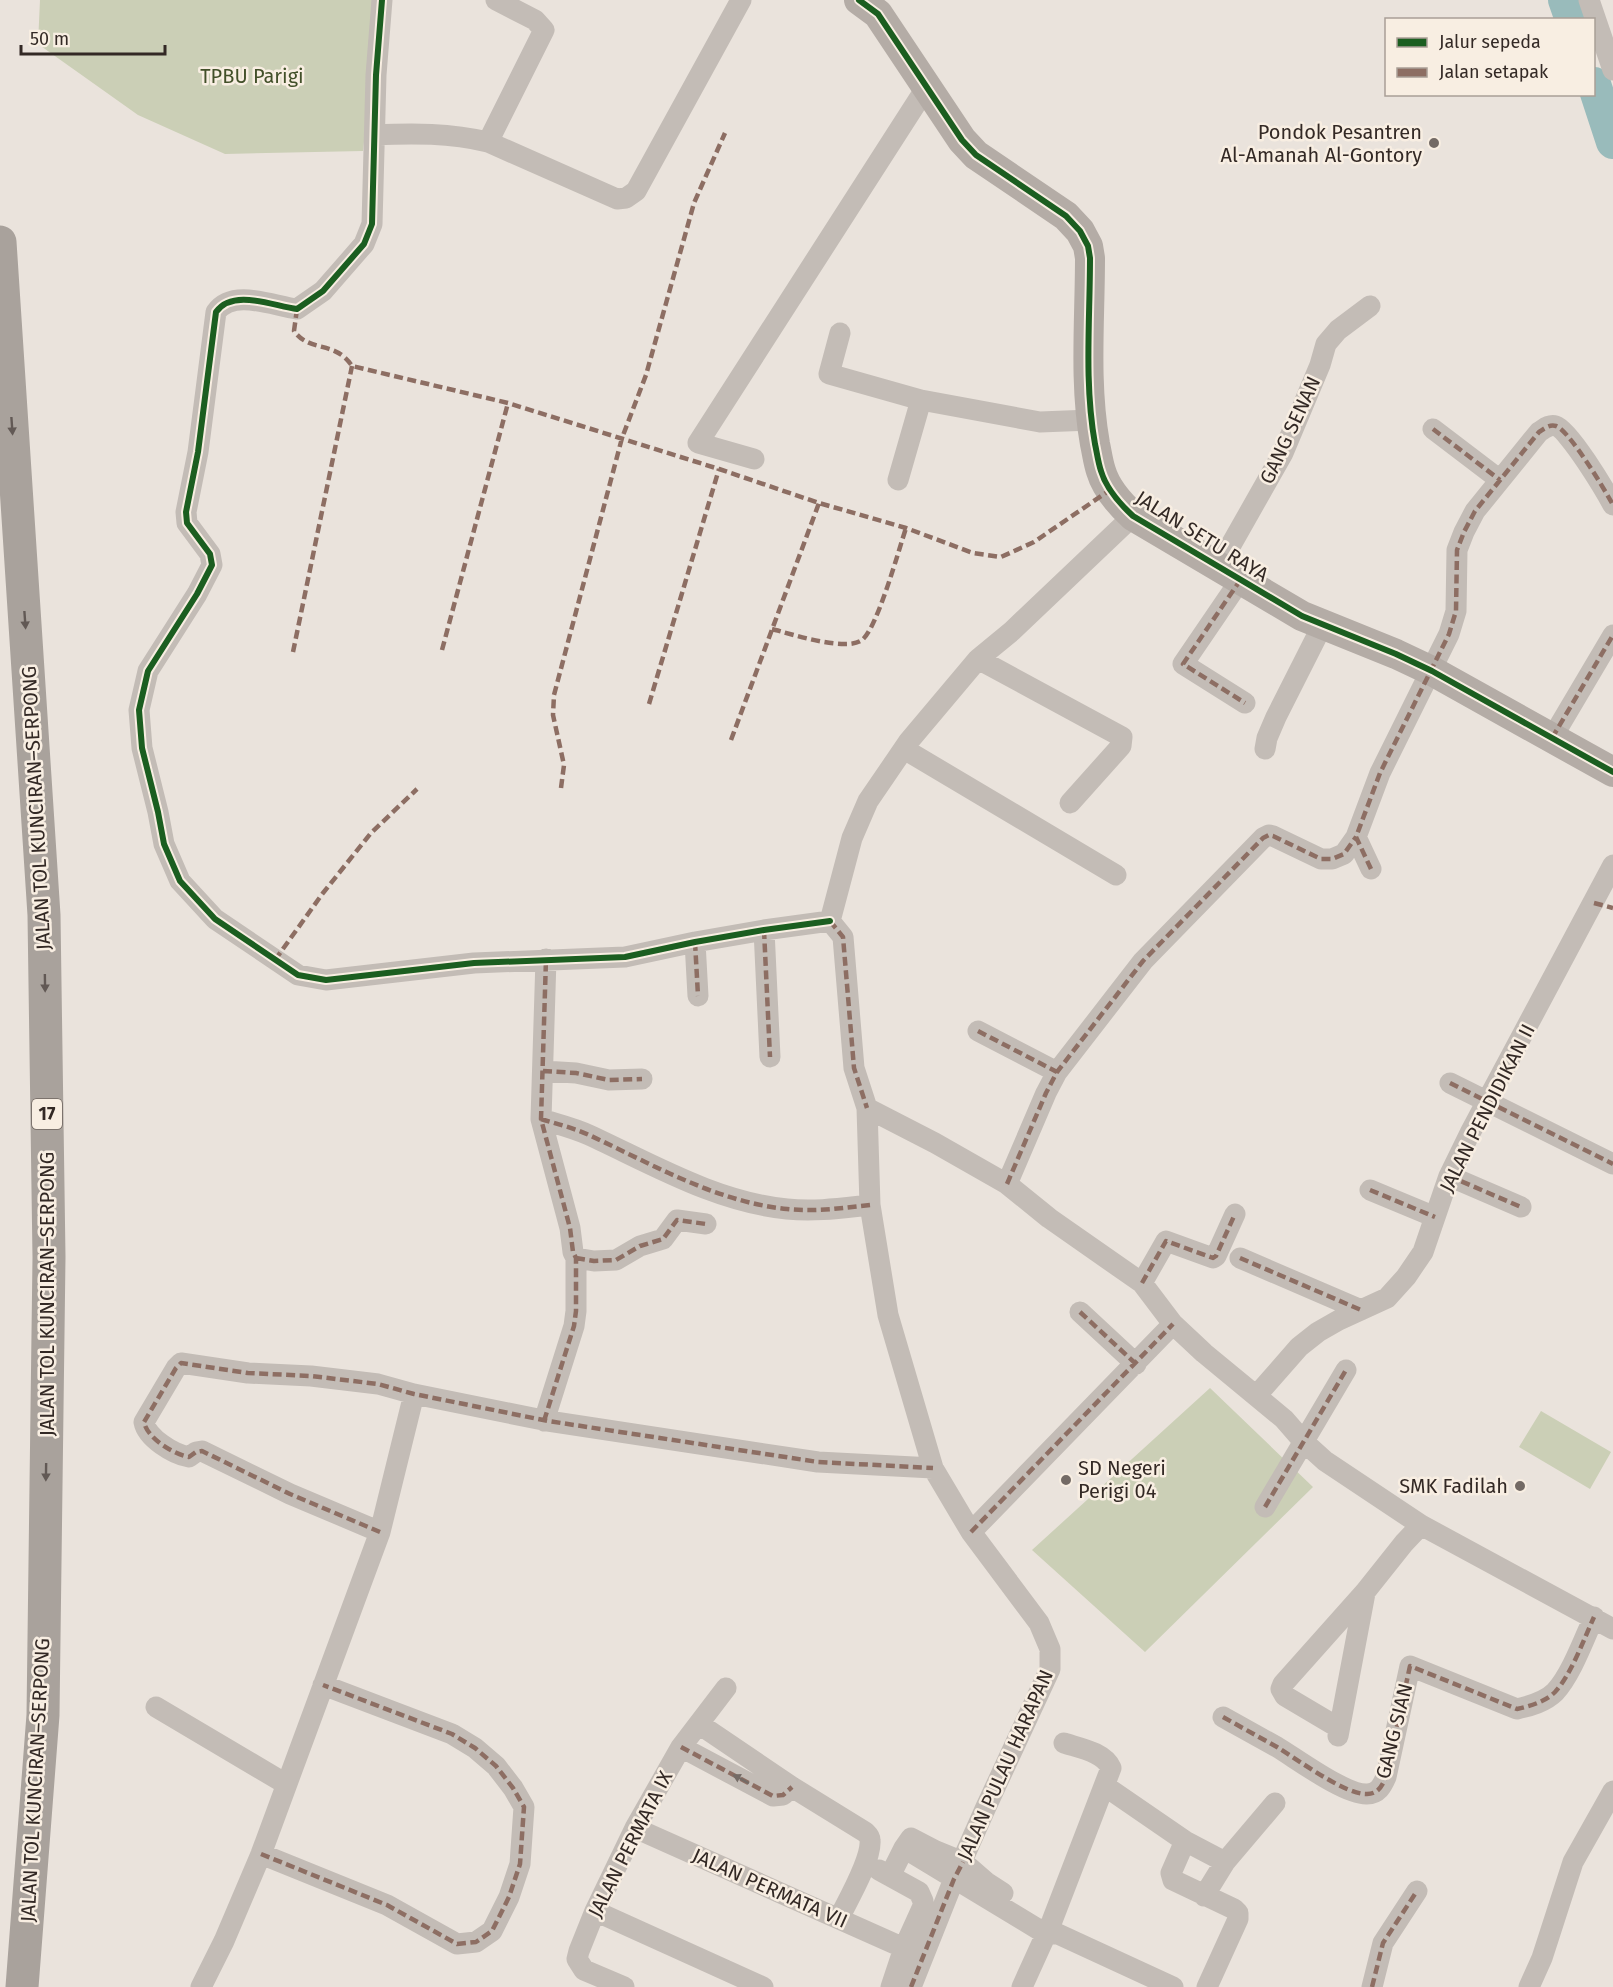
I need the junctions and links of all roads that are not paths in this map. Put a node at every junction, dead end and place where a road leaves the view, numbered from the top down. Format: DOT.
graph roads {
  1 [pos="382,0"];
  2 [pos="496,0"];
  3 [pos="741,0"];
  4 [pos="860,0"];
  5 [pos="1589,0"];
  6 [pos="1613,70"];
  7 [pos="926,88"];
  8 [pos="375,135"];
  9 [pos="488,142"];
  10 [pos="0,242"];
  11 [pos="1370,306"];
  12 [pos="840,333"];
  13 [pos="921,400"];
  14 [pos="1091,420"];
  15 [pos="1433,429"];
  16 [pos="754,459"];
  17 [pos="898,480"];
  18 [pos="1500,480"];
  19 [pos="1613,504"];
  20 [pos="1132,516"];
  21 [pos="1230,572"];
  22 [pos="1323,624"];
  23 [pos="1613,635"];
  24 [pos="978,659"];
  25 [pos="1432,671"];
  26 [pos="1245,704"];
  27 [pos="1552,738"];
  28 [pos="904,749"];
  29 [pos="1265,749"];
  30 [pos="1613,772"];
  31 [pos="1070,803"];
  32 [pos="1356,837"];
  33 [pos="1613,865"];
  34 [pos="1371,869"];
  35 [pos="1116,875"];
  36 [pos="1604,905"];
  37 [pos="830,921"];
  38 [pos="764,930"];
  39 [pos="695,942"];
  40 [pos="546,959"];
  41 [pos="698,996"];
  42 [pos="978,1031"];
  43 [pos="770,1057"];
  44 [pos="543,1071"];
  45 [pos="1057,1072"];
  46 [pos="642,1079"];
  47 [pos="1450,1083"];
  48 [pos="1488,1101"];
  49 [pos="867,1108"];
  50 [pos="541,1119"];
  51 [pos="1613,1164"];
  52 [pos="1449,1176"];
  53 [pos="1007,1184"];
  54 [pos="1370,1190"];
  55 [pos="870,1205"];
  56 [pos="1521,1207"];
  57 [pos="1235,1214"];
  58 [pos="1435,1217"];
  59 [pos="706,1224"];
  60 [pos="576,1258"];
  61 [pos="1240,1258"];
  62 [pos="1142,1283"];
  63 [pos="1361,1310"];
  64 [pos="1080,1312"];
  65 [pos="1173,1324"];
  66 [pos="1136,1364"];
  67 [pos="1346,1370"];
  68 [pos="414,1394"];
  69 [pos="1257,1395"];
  70 [pos="544,1421"];
  71 [pos="1304,1442"];
  72 [pos="933,1468"];
  73 [pos="1265,1507"];
  74 [pos="1421,1525"];
  75 [pos="971,1532"];
  76 [pos="380,1533"];
  77 [pos="1365,1592"];
  78 [pos="1594,1617"];
  79 [pos="1613,1629"];
  80 [pos="323,1685"];
  81 [pos="726,1688"];
  82 [pos="156,1707"];
  83 [pos="1223,1717"];
  84 [pos="699,1724"];
  85 [pos="1064,1743"];
  86 [pos="681,1747"];
  87 [pos="286,1784"];
  88 [pos="1105,1786"];
  89 [pos="792,1787"];
  90 [pos="1613,1791"];
  91 [pos="1275,1803"];
  92 [pos="635,1828"];
  93 [pos="1185,1841"];
  94 [pos="261,1854"];
  95 [pos="1225,1862"];
  96 [pos="865,1863"];
  97 [pos="958,1871"];
  98 [pos="890,1876"];
  99 [pos="1417,1891"];
  100 [pos="1204,1896"];
  101 [pos="595,1911"];
  102 [pos="839,1918"];
  103 [pos="1052,1930"];
  104 [pos="904,1948"];
  105 [pos="22,1987"];
  106 [pos="201,1987"];
  107 [pos="624,1987"];
  108 [pos="763,1987"];
  109 [pos="891,1987"];
  110 [pos="911,1987"];
  111 [pos="1022,1987"];
  112 [pos="1173,1987"];
  113 [pos="1207,1987"];
  114 [pos="1372,1987"];
  115 [pos="1529,1987"];
  1 -- 8 [label="street"];
  2 -- 9 [label="street"];
  3 -- 9 [label="street"];
  4 -- 7 [label="street, JALAN SETU RAYA"];
  5 -- 6 [label="street"];
  7 -- 14 [label="street, JALAN SETU RAYA"];
  7 -- 16 [label="street"];
  8 -- 9 [label="street"];
  8 -- 40 [label="street"];
  10 -- 105 [label="highway, JALAN TOL KUNCIRAN–SERPONG / 17, one-way"];
  11 -- 21 [label="street, GANG SENAN"];
  12 -- 13 [label="street"];
  13 -- 14 [label="street"];
  13 -- 17 [label="street"];
  14 -- 20 [label="street, JALAN SETU RAYA"];
  15 -- 18 [label="street"];
  18 -- 19 [label="street"];
  18 -- 25 [label="street"];
  20 -- 21 [label="street, JALAN SETU RAYA"];
  20 -- 24 [label="street"];
  21 -- 22 [label="street, JALAN SETU RAYA"];
  21 -- 26 [label="street, GANG SENAN"];
  22 -- 25 [label="street, JALAN SETU RAYA"];
  22 -- 29 [label="street"];
  23 -- 27 [label="street"];
  24 -- 28 [label="street"];
  24 -- 31 [label="street"];
  25 -- 27 [label="street, JALAN SETU RAYA"];
  25 -- 32 [label="street"];
  27 -- 30 [label="street, JALAN SETU RAYA"];
  28 -- 35 [label="street"];
  28 -- 37 [label="street"];
  32 -- 34 [label="street"];
  32 -- 45 [label="street"];
  33 -- 36 [label="street, JALAN PENDIDIKAN II"];
  36 -- 48 [label="street, JALAN PENDIDIKAN II"];
  37 -- 38 [label="street"];
  37 -- 49 [label="street, JALAN PULAU HARAPAN"];
  38 -- 39 [label="street"];
  38 -- 43 [label="street"];
  39 -- 40 [label="street"];
  39 -- 41 [label="street"];
  40 -- 44 [label="street"];
  42 -- 45 [label="street"];
  44 -- 46 [label="street"];
  44 -- 50 [label="street"];
  45 -- 53 [label="street"];
  47 -- 48 [label="street"];
  48 -- 51 [label="street"];
  48 -- 52 [label="street, JALAN PENDIDIKAN II"];
  49 -- 53 [label="street"];
  49 -- 55 [label="street, JALAN PULAU HARAPAN"];
  50 -- 55 [label="street"];
  50 -- 60 [label="street"];
  52 -- 56 [label="street"];
  52 -- 58 [label="street, JALAN PENDIDIKAN II"];
  53 -- 62 [label="street"];
  54 -- 58 [label="street"];
  55 -- 72 [label="street, JALAN PULAU HARAPAN"];
  57 -- 62 [label="street"];
  58 -- 63 [label="street, JALAN PENDIDIKAN II"];
  59 -- 60 [label="street"];
  60 -- 70 [label="street"];
  61 -- 63 [label="street"];
  62 -- 65 [label="street"];
  63 -- 69 [label="street, JALAN PENDIDIKAN II"];
  64 -- 66 [label="street"];
  65 -- 66 [label="street"];
  65 -- 69 [label="street"];
  66 -- 75 [label="street"];
  67 -- 71 [label="street"];
  68 -- 70 [label="street"];
  68 -- 76 [label="street"];
  68 -- 76 [label="street"];
  69 -- 71 [label="street"];
  70 -- 72 [label="street"];
  71 -- 73 [label="street"];
  71 -- 74 [label="street"];
  72 -- 75 [label="street, JALAN PULAU HARAPAN"];
  74 -- 77 [label="street"];
  74 -- 78 [label="street"];
  75 -- 97 [label="street, JALAN PULAU HARAPAN"];
  76 -- 80 [label="street"];
  77 -- 77 [label="street"];
  78 -- 79 [label="street"];
  78 -- 83 [label="street, GANG SIAN"];
  80 -- 87 [label="street"];
  80 -- 94 [label="street"];
  81 -- 84 [label="street, JALAN PERMATA IX"];
  82 -- 87 [label="street"];
  84 -- 86 [label="street, JALAN PERMATA IX"];
  84 -- 89 [label="street"];
  85 -- 88 [label="street"];
  89 -- 86 [label="street, one-way"];
  86 -- 92 [label="street, JALAN PERMATA IX"];
  87 -- 94 [label="street"];
  88 -- 93 [label="street"];
  88 -- 103 [label="street"];
  89 -- 96 [label="street"];
  90 -- 115 [label="street"];
  91 -- 95 [label="street"];
  92 -- 101 [label="street, JALAN PERMATA IX"];
  92 -- 102 [label="street, JALAN PERMATA VII"];
  93 -- 95 [label="street"];
  93 -- 100 [label="street"];
  94 -- 106 [label="street"];
  95 -- 100 [label="street"];
  96 -- 98 [label="street"];
  96 -- 102 [label="street"];
  97 -- 98 [label="street"];
  97 -- 103 [label="street"];
  97 -- 110 [label="street, JALAN PULAU HARAPAN"];
  98 -- 104 [label="street"];
  99 -- 114 [label="street"];
  100 -- 113 [label="street"];
  101 -- 107 [label="street, JALAN PERMATA IX"];
  101 -- 108 [label="street"];
  102 -- 104 [label="street, JALAN PERMATA VII"];
  103 -- 111 [label="street"];
  103 -- 112 [label="street"];
  104 -- 109 [label="street"];
}
